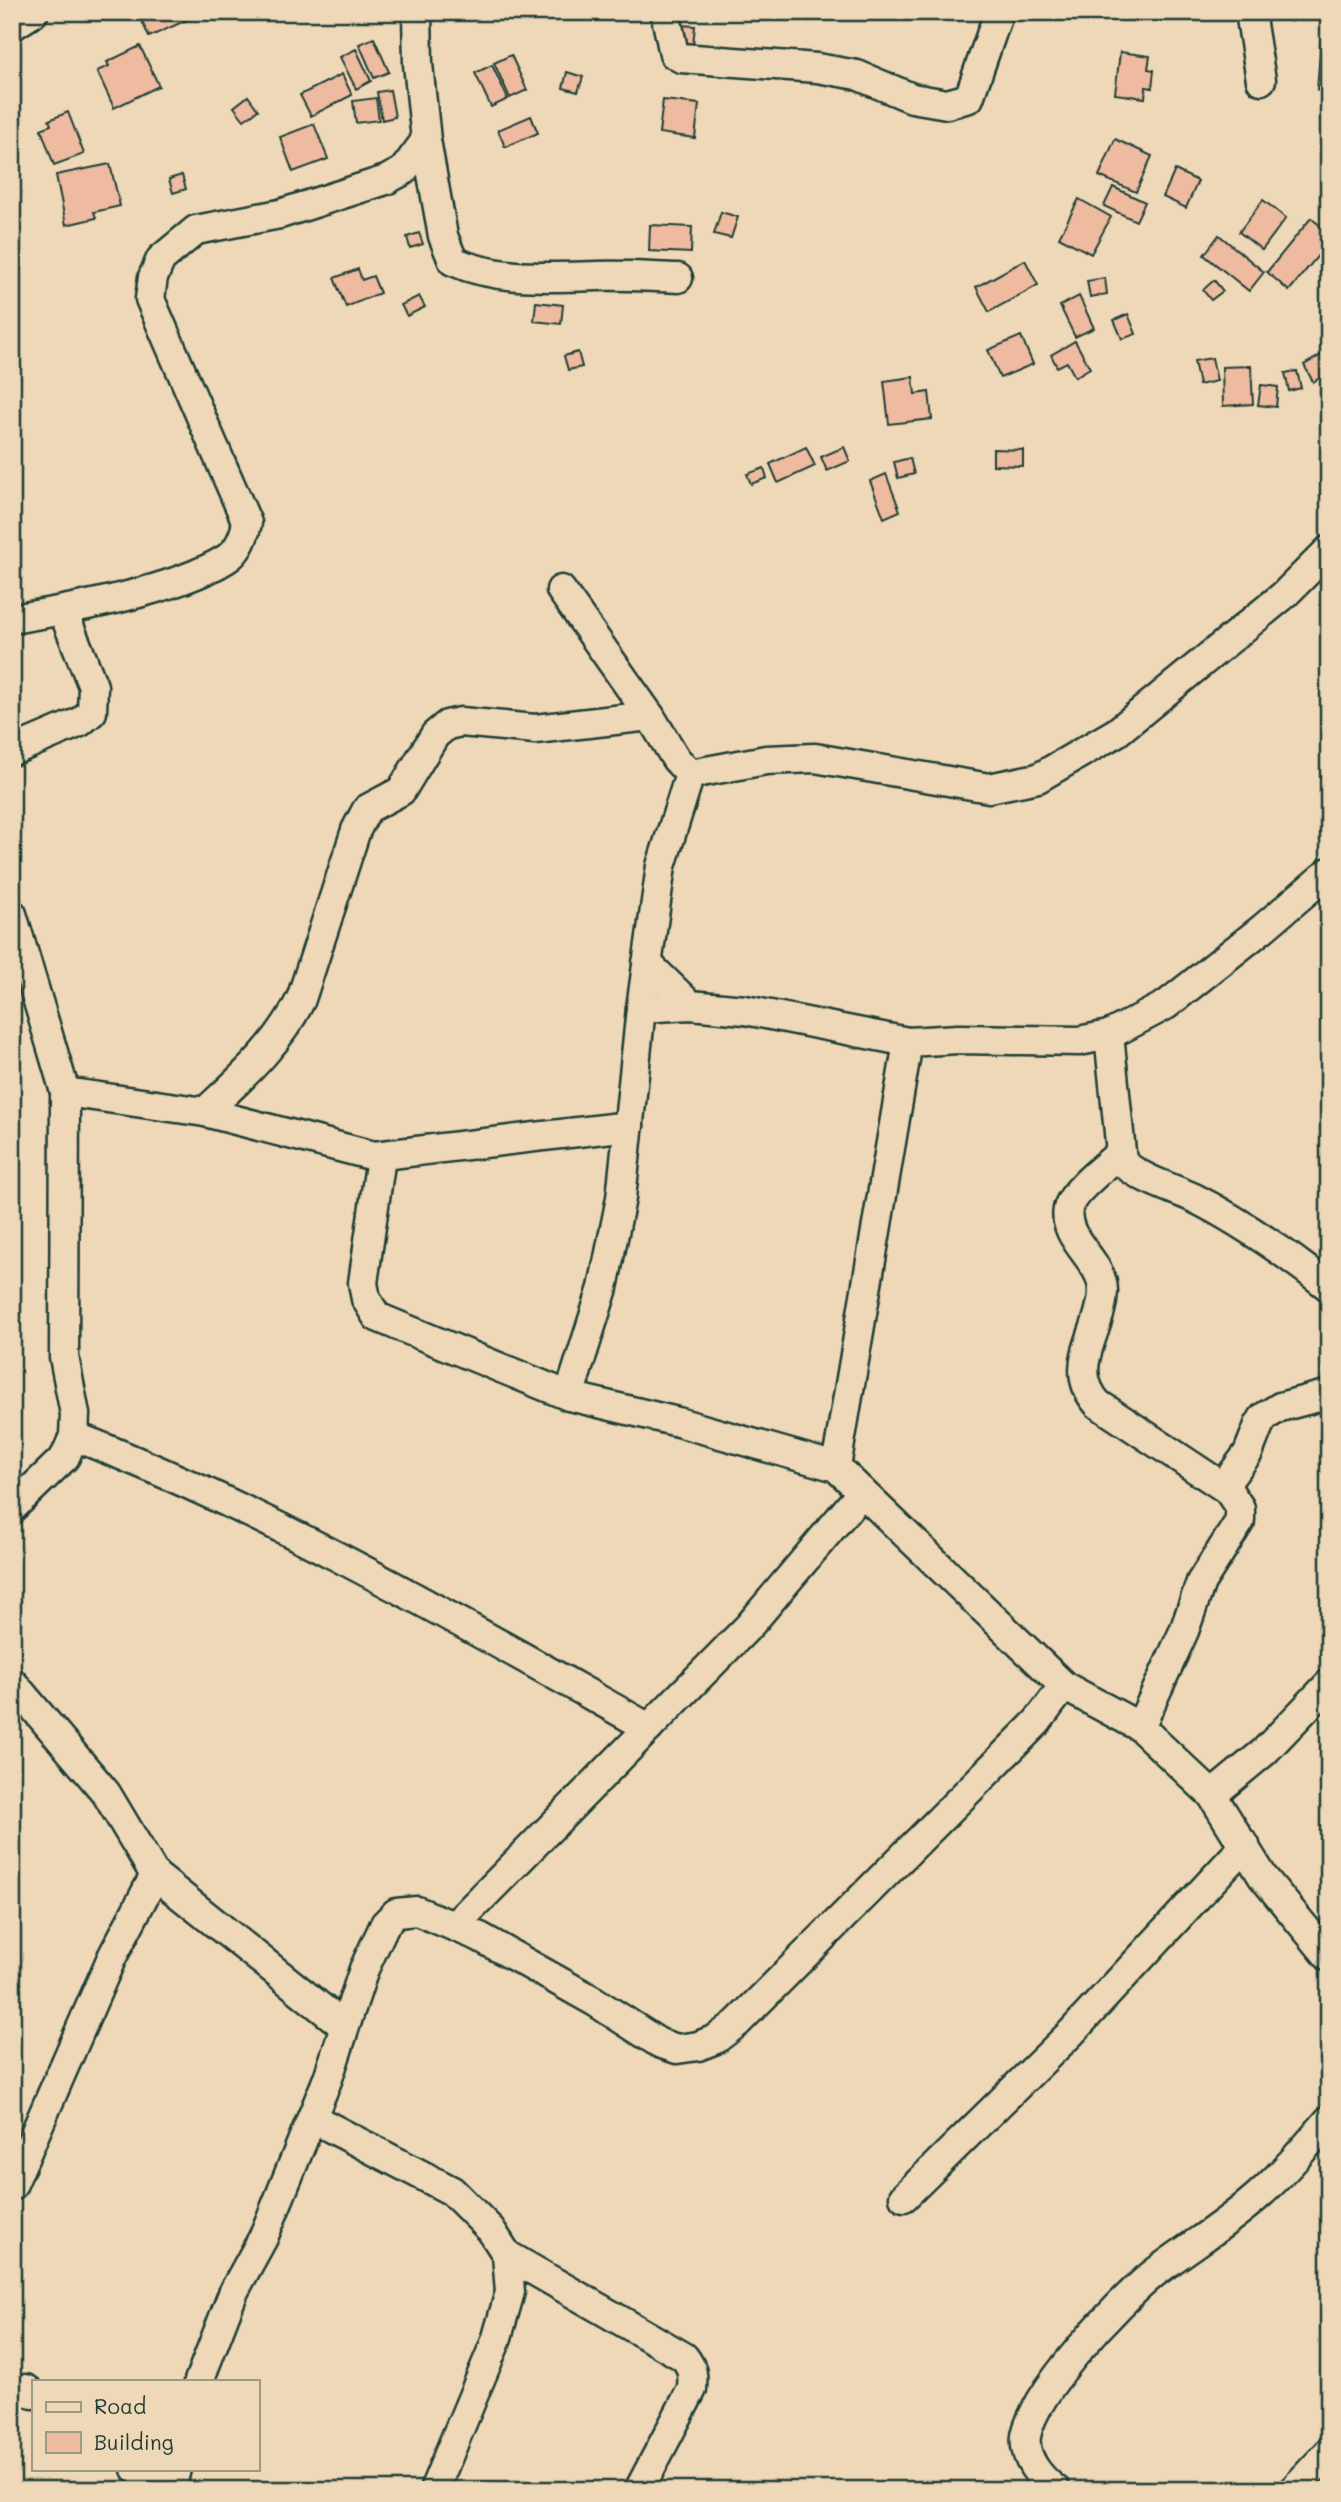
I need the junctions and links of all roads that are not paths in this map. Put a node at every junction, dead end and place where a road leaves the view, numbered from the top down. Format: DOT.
graph roads {
  1 [pos="34,12"];
  2 [pos="417,12"];
  3 [pos="665,12"];
  4 [pos="999,12"];
  5 [pos="1250,12"];
  6 [pos="12,26"];
  7 [pos="1261,80"];
  8 [pos="426,140"];
  9 [pos="678,278"];
  10 [pos="1329,550"];
  11 [pos="561,590"];
  12 [pos="63,611"];
  13 [pos="12,619"];
  14 [pos="650,716"];
  15 [pos="12,751"];
  16 [pos="690,774"];
  17 [pos="1329,872"];
  18 [pos="12,914"];
  19 [pos="647,963"];
  20 [pos="690,1005"];
  21 [pos="641,1008"];
  22 [pos="1109,1035"];
  23 [pos="908,1042"];
  24 [pos="65,1092"];
  25 [pos="205,1112"];
  26 [pos="629,1126"];
  27 [pos="1119,1154"];
  28 [pos="374,1156"];
  29 [pos="1329,1287"];
  30 [pos="1329,1394"];
  31 [pos="569,1396"];
  32 [pos="75,1436"];
  33 [pos="836,1468"];
  34 [pos="1227,1490"];
  35 [pos="862,1492"];
  36 [pos="12,1508"];
  37 [pos="12,1682"];
  38 [pos="1329,1684"];
  39 [pos="1064,1686"];
  40 [pos="1140,1727"];
  41 [pos="649,1728"];
  42 [pos="1212,1795"];
  43 [pos="1245,1845"];
  44 [pos="155,1875"];
  45 [pos="454,1926"];
  46 [pos="1329,1957"];
  47 [pos="344,2026"];
  48 [pos="312,2118"];
  49 [pos="1329,2120"];
  50 [pos="12,2186"];
  51 [pos="904,2197"];
  52 [pos="507,2255"];
  53 [pos="199,2380"];
  54 [pos="1329,2452"];
  55 [pos="137,2470"];
  56 [pos="176,2470"];
  57 [pos="164,2490"];
  58 [pos="172,2490"];
  59 [pos="434,2490"];
  60 [pos="639,2490"];
  61 [pos="1056,2490"];
  62 [pos="1293,2490"];
  1 -- 6 [label="street"];
  2 -- 8 [label="street"];
  3 -- 4 [label="street"];
  5 -- 7 [label="street"];
  8 -- 9 [label="street"];
  8 -- 12 [label="street"];
  10 -- 16 [label="street"];
  11 -- 14 [label="street"];
  12 -- 13 [label="street"];
  12 -- 15 [label="street"];
  14 -- 16 [label="street"];
  14 -- 25 [label="street"];
  16 -- 19 [label="street"];
  17 -- 22 [label="street"];
  18 -- 24 [label="street"];
  19 -- 20 [label="street"];
  19 -- 21 [label="street"];
  20 -- 21 [label="street"];
  20 -- 23 [label="street"];
  21 -- 26 [label="street"];
  22 -- 23 [label="street"];
  22 -- 27 [label="street"];
  23 -- 33 [label="street"];
  24 -- 25 [label="street"];
  24 -- 32 [label="street"];
  25 -- 28 [label="street"];
  26 -- 28 [label="street"];
  26 -- 31 [label="street"];
  27 -- 29 [label="street"];
  27 -- 34 [label="street"];
  28 -- 31 [label="street"];
  30 -- 34 [label="street"];
  31 -- 33 [label="street"];
  32 -- 36 [label="street"];
  32 -- 41 [label="street"];
  33 -- 35 [label="street"];
  34 -- 40 [label="street"];
  35 -- 39 [label="street"];
  35 -- 41 [label="street"];
  37 -- 44 [label="street"];
  38 -- 42 [label="street"];
  39 -- 40 [label="street"];
  39 -- 45 [label="street"];
  40 -- 42 [label="street"];
  41 -- 45 [label="street"];
  42 -- 43 [label="street"];
  43 -- 46 [label="street"];
  43 -- 51 [label="street"];
  44 -- 47 [label="street"];
  44 -- 50 [label="street"];
  45 -- 47 [label="street"];
  47 -- 48 [label="street"];
  48 -- 52 [label="street"];
  48 -- 53 [label="street"];
  49 -- 61 [label="street"];
  52 -- 59 [label="street"];
  52 -- 60 [label="street"];
  54 -- 62 [label="street"];
  55 -- 57 [label="street"];
  56 -- 58 [label="street"];
}
